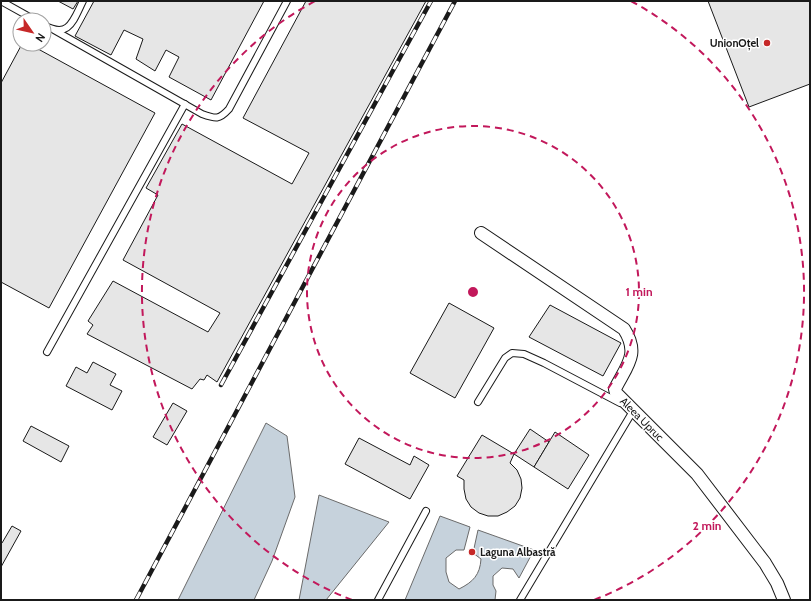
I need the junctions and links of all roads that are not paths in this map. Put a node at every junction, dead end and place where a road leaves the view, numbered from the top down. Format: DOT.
graph roads {
  1 [pos="1,1"];
  2 [pos="83,1"];
  3 [pos="287,1"];
  4 [pos="21,12"];
  5 [pos="54,30"];
  6 [pos="185,104"];
  7 [pos="481,233"];
  8 [pos="47,352"];
  9 [pos="478,402"];
  10 [pos="631,409"];
  11 [pos="426,512"];
  12 [pos="378,600"];
  13 [pos="520,600"];
  14 [pos="784,600"];
  1 -- 4 [label="lane"];
  2 -- 5 [label="lane"];
  3 -- 6 [label="lane"];
  5 -- 6 [label="lane"];
  6 -- 8 [label="lane"];
  7 -- 10 [label="street, Aleea Upruc"];
  9 -- 10 [label="lane"];
  10 -- 13 [label="lane"];
  10 -- 14 [label="street, Aleea Upruc"];
  11 -- 12 [label="lane"];
}
